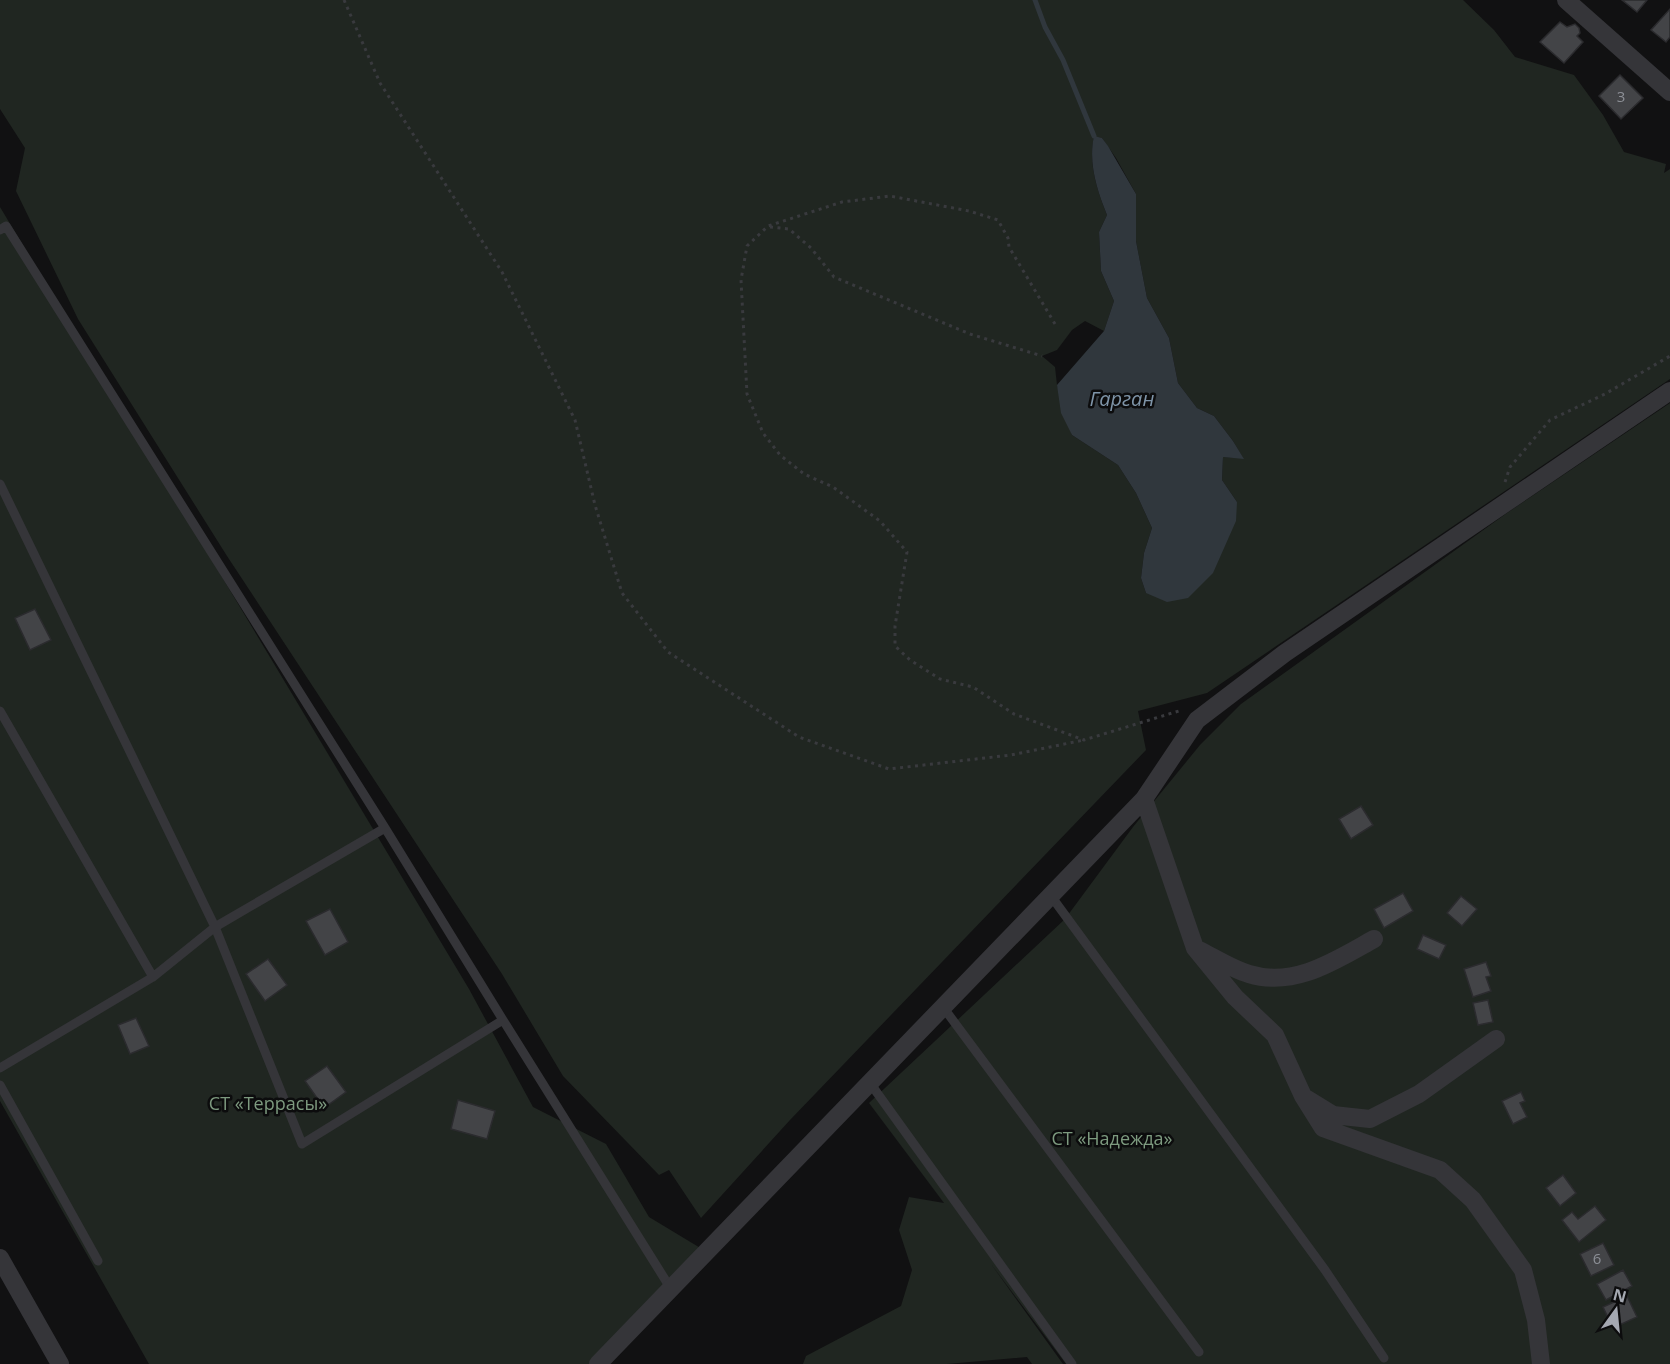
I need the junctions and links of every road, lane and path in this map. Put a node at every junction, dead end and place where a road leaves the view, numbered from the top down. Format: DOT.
graph roads {
  1 [pos="344,0"];
  2 [pos="1566,0"];
  3 [pos="1670,92"];
  4 [pos="768,226"];
  5 [pos="0,230"];
  6 [pos="1055,324"];
  7 [pos="1042,356"];
  8 [pos="1670,356"];
  9 [pos="1670,391"];
  10 [pos="0,483"];
  11 [pos="1497,508"];
  12 [pos="1191,707"];
  13 [pos="0,711"];
  14 [pos="1084,740"];
  15 [pos="1144,799"];
  16 [pos="385,828"];
  17 [pos="1051,896"];
  18 [pos="215,927"];
  19 [pos="1374,939"];
  20 [pos="1195,948"];
  21 [pos="153,977"];
  22 [pos="943,1007"];
  23 [pos="503,1020"];
  24 [pos="1496,1040"];
  25 [pos="0,1068"];
  26 [pos="870,1083"];
  27 [pos="0,1085"];
  28 [pos="1303,1096"];
  29 [pos="0,1258"];
  30 [pos="99,1261"];
  31 [pos="671,1289"];
  32 [pos="1199,1352"];
  33 [pos="1384,1358"];
  34 [pos="60,1364"];
  35 [pos="598,1364"];
  36 [pos="1072,1364"];
  37 [pos="1541,1364"];
  1 -- 14 [label="path"];
  2 -- 3 [label="street"];
  4 -- 6 [label="path"];
  4 -- 7 [label="path"];
  4 -- 14 [label="path"];
  5 -- 16 [label="lane"];
  8 -- 11 [label="path"];
  9 -- 11 [label="street"];
  10 -- 18 [label="lane"];
  11 -- 15 [label="street"];
  12 -- 14 [label="path"];
  13 -- 21 [label="lane"];
  15 -- 17 [label="street"];
  15 -- 20 [label="street"];
  16 -- 18 [label="lane"];
  16 -- 23 [label="lane"];
  17 -- 22 [label="street"];
  17 -- 33 [label="lane"];
  18 -- 21 [label="lane"];
  18 -- 23 [label="lane"];
  19 -- 20 [label="street"];
  20 -- 28 [label="street"];
  21 -- 25 [label="lane"];
  22 -- 26 [label="street"];
  22 -- 32 [label="lane"];
  23 -- 31 [label="lane"];
  24 -- 28 [label="street"];
  26 -- 31 [label="street"];
  26 -- 36 [label="lane"];
  27 -- 30 [label="lane"];
  28 -- 37 [label="street"];
  29 -- 34 [label="street"];
  31 -- 35 [label="street"];
}
